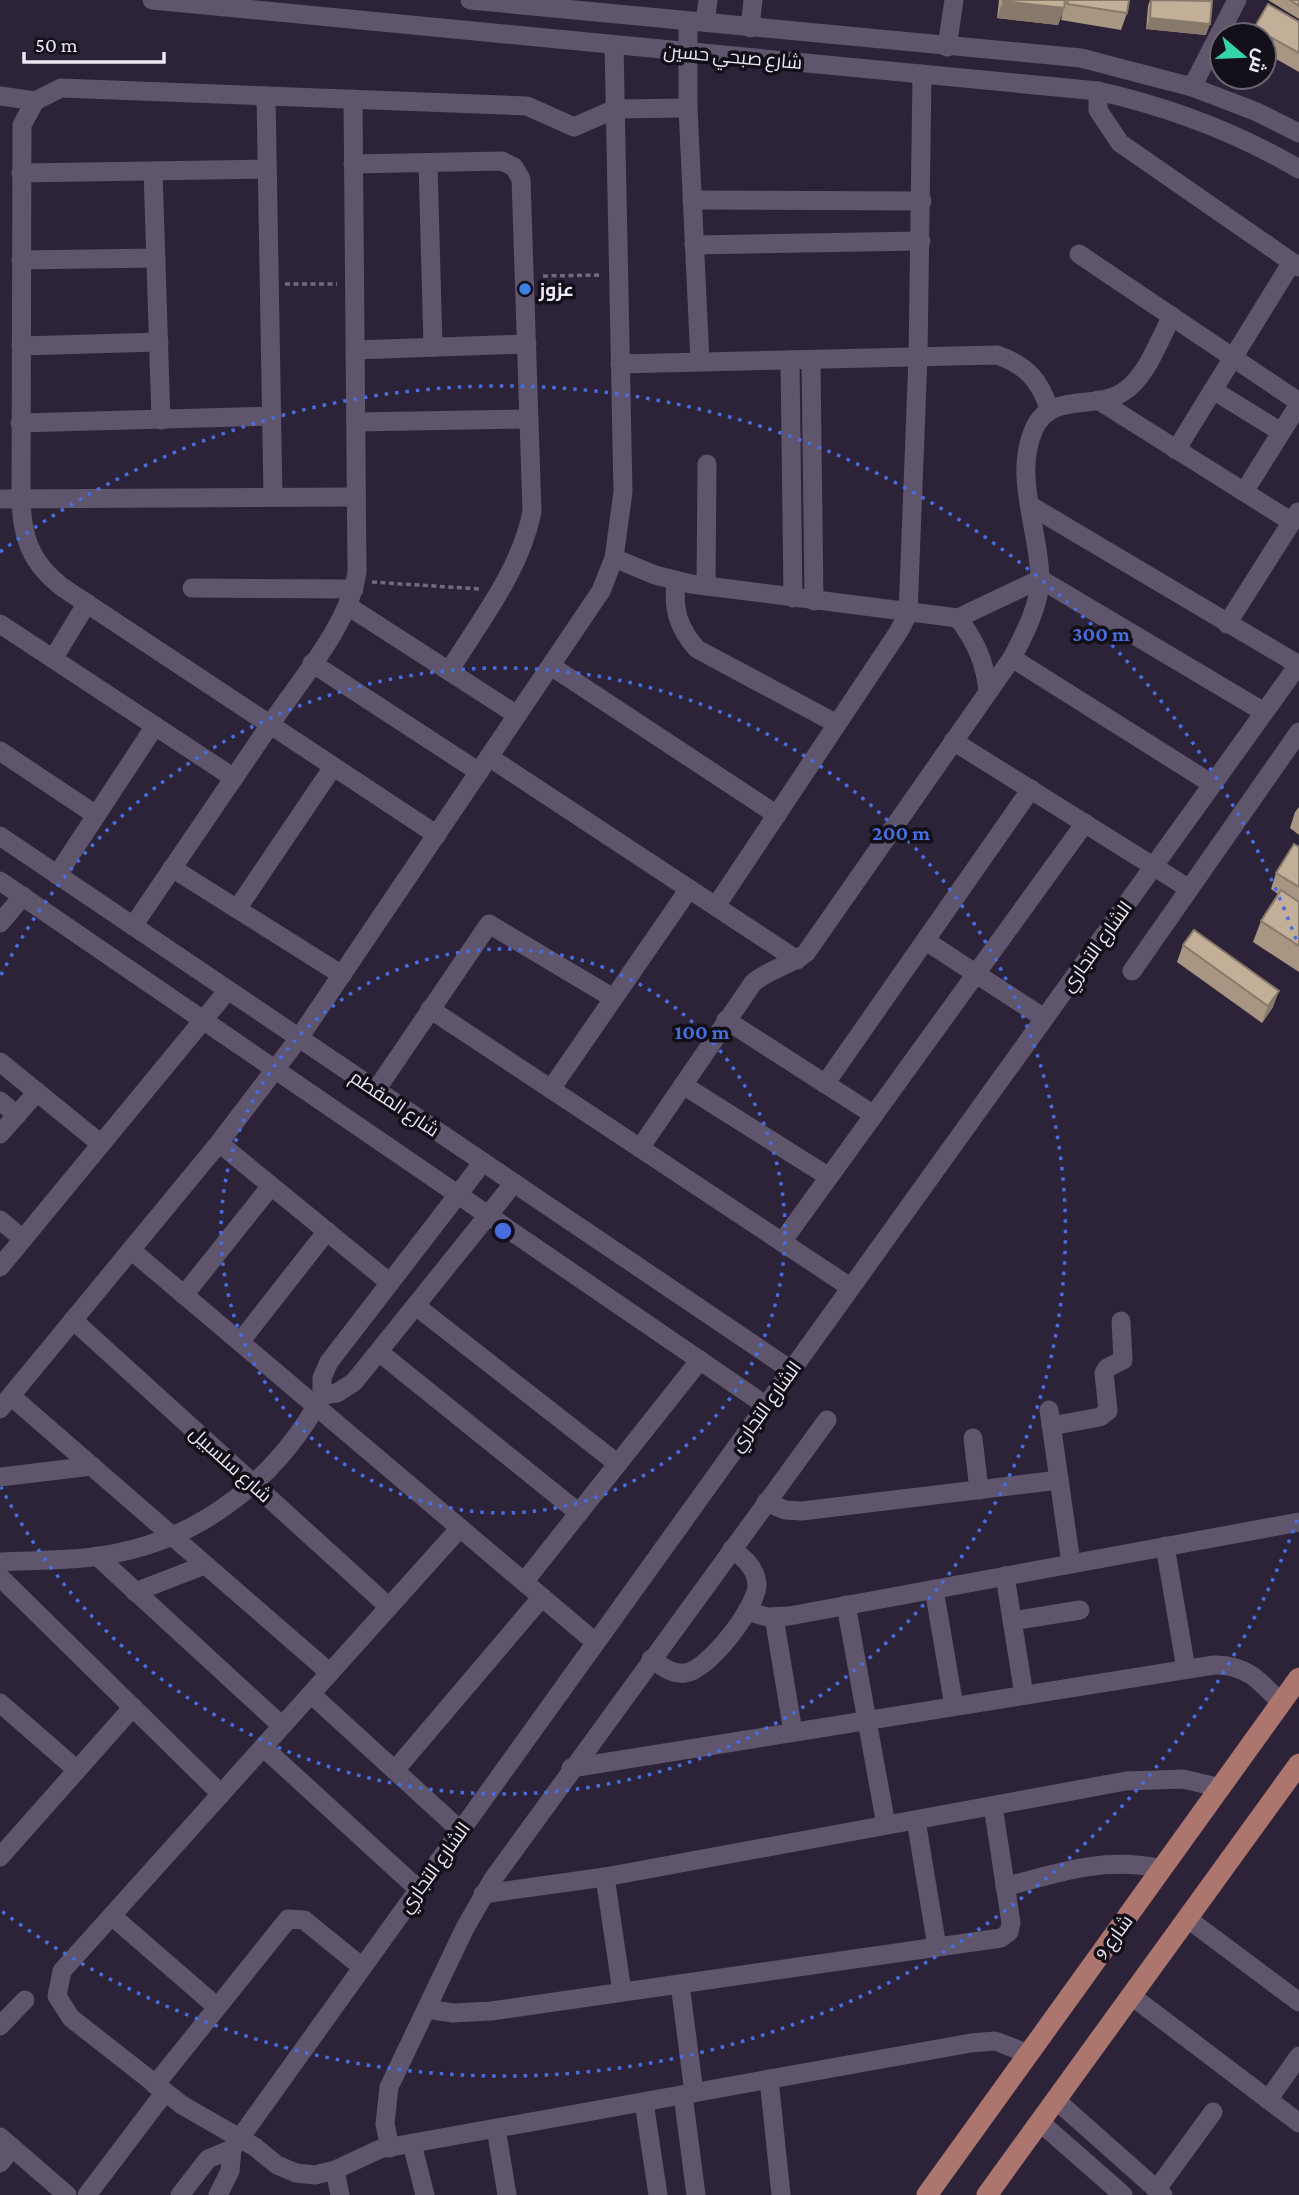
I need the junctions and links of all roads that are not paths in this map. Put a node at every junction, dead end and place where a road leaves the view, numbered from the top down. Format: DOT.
graph roads {
  1 [pos="152,0"];
  2 [pos="470,0"];
  3 [pos="708,0"];
  4 [pos="753,0"];
  5 [pos="954,0"];
  6 [pos="1237,0"];
  7 [pos="697,22"];
  8 [pos="750,28"];
  9 [pos="614,46"];
  10 [pos="947,47"];
  11 [pos="688,52"];
  12 [pos="922,74"];
  13 [pos="1192,87"];
  14 [pos="1098,91"];
  15 [pos="0,96"];
  16 [pos="266,96"];
  17 [pos="353,99"];
  18 [pos="36,101"];
  19 [pos="688,108"];
  20 [pos="615,109"];
  21 [pos="1299,133"];
  22 [pos="428,163"];
  23 [pos="354,164"];
  24 [pos="267,169"];
  25 [pos="1299,169"];
  26 [pos="153,171"];
  27 [pos="21,173"];
  28 [pos="692,200"];
  29 [pos="922,201"];
  30 [pos="921,241"];
  31 [pos="695,245"];
  32 [pos="1079,254"];
  33 [pos="156,258"];
  34 [pos="21,260"];
  35 [pos="1296,265"];
  36 [pos="1172,316"];
  37 [pos="159,342"];
  38 [pos="527,344"];
  39 [pos="21,346"];
  40 [pos="433,347"];
  41 [pos="355,350"];
  42 [pos="918,357"];
  43 [pos="1234,358"];
  44 [pos="811,359"];
  45 [pos="790,360"];
  46 [pos="700,362"];
  47 [pos="620,365"];
  48 [pos="1213,390"];
  49 [pos="1098,400"];
  50 [pos="1299,403"];
  51 [pos="1049,409"];
  52 [pos="272,416"];
  53 [pos="162,419"];
  54 [pos="529,419"];
  55 [pos="356,422"];
  56 [pos="20,423"];
  57 [pos="1281,432"];
  58 [pos="1176,450"];
  59 [pos="707,464"];
  60 [pos="1244,492"];
  61 [pos="273,497"];
  62 [pos="356,497"];
  63 [pos="0,499"];
  64 [pos="21,499"];
  65 [pos="1031,506"];
  66 [pos="1295,517"];
  67 [pos="614,558"];
  68 [pos="1040,579"];
  69 [pos="676,581"];
  70 [pos="706,586"];
  71 [pos="192,588"];
  72 [pos="353,592"];
  73 [pos="793,598"];
  74 [pos="814,601"];
  75 [pos="87,603"];
  76 [pos="908,614"];
  77 [pos="958,618"];
  78 [pos="0,624"];
  79 [pos="1227,624"];
  80 [pos="1012,658"];
  81 [pos="53,659"];
  82 [pos="312,663"];
  83 [pos="1299,665"];
  84 [pos="551,666"];
  85 [pos="449,671"];
  86 [pos="988,691"];
  87 [pos="1264,712"];
  88 [pos="517,715"];
  89 [pos="837,724"];
  90 [pos="270,725"];
  91 [pos="155,726"];
  92 [pos="1299,733"];
  93 [pos="953,741"];
  94 [pos="0,751"];
  95 [pos="484,765"];
  96 [pos="333,767"];
  97 [pos="234,778"];
  98 [pos="1212,784"];
  99 [pos="1031,789"];
  100 [pos="96,815"];
  101 [pos="777,815"];
  102 [pos="1086,823"];
  103 [pos="437,835"];
  104 [pos="0,836"];
  105 [pos="1153,866"];
  106 [pos="173,868"];
  107 [pos="57,875"];
  108 [pos="0,881"];
  109 [pos="689,888"];
  110 [pos="1188,888"];
  111 [pos="23,896"];
  112 [pos="716,906"];
  113 [pos="237,909"];
  114 [pos="0,923"];
  115 [pos="133,926"];
  116 [pos="926,940"];
  117 [pos="797,960"];
  118 [pos="1132,971"];
  119 [pos="976,974"];
  120 [pos="342,975"];
  121 [pos="228,990"];
  122 [pos="613,998"];
  123 [pos="430,1009"];
  124 [pos="1044,1018"];
  125 [pos="203,1020"];
  126 [pos="726,1020"];
  127 [pos="299,1038"];
  128 [pos="0,1062"];
  129 [pos="275,1069"];
  130 [pos="825,1084"];
  131 [pos="683,1085"];
  132 [pos="551,1089"];
  133 [pos="376,1090"];
  134 [pos="37,1092"];
  135 [pos="0,1101"];
  136 [pos="17,1115"];
  137 [pos="874,1115"];
  138 [pos="0,1134"];
  139 [pos="219,1143"];
  140 [pos="101,1144"];
  141 [pos="640,1148"];
  142 [pos="482,1162"];
  143 [pos="829,1177"];
  144 [pos="514,1183"];
  145 [pos="271,1186"];
  146 [pos="458,1194"];
  147 [pos="488,1215"];
  148 [pos="0,1220"];
  149 [pos="327,1231"];
  150 [pos="23,1239"];
  151 [pos="782,1242"];
  152 [pos="131,1250"];
  153 [pos="0,1267"];
  154 [pos="390,1283"];
  155 [pos="850,1287"];
  156 [pos="184,1295"];
  157 [pos="415,1306"];
  158 [pos="73,1320"];
  159 [pos="1121,1321"];
  160 [pos="240,1342"];
  161 [pos="379,1352"];
  162 [pos="700,1360"];
  163 [pos="791,1370"];
  164 [pos="319,1401"];
  165 [pos="5,1402"];
  166 [pos="765,1405"];
  167 [pos="827,1420"];
  168 [pos="973,1438"];
  169 [pos="618,1464"];
  170 [pos="92,1466"];
  171 [pos="0,1477"];
  172 [pos="1059,1480"];
  173 [pos="254,1484"];
  174 [pos="979,1490"];
  175 [pos="766,1502"];
  176 [pos="579,1513"];
  177 [pos="1299,1522"];
  178 [pos="460,1528"];
  179 [pos="171,1536"];
  180 [pos="1165,1546"];
  181 [pos="732,1549"];
  182 [pos="97,1556"];
  183 [pos="0,1562"];
  184 [pos="1071,1563"];
  185 [pos="205,1565"];
  186 [pos="1005,1576"];
  187 [pos="0,1577"];
  188 [pos="524,1582"];
  189 [pos="934,1589"];
  190 [pos="135,1592"];
  191 [pos="542,1597"];
  192 [pos="846,1605"];
  193 [pos="389,1607"];
  194 [pos="1080,1610"];
  195 [pos="747,1611"];
  196 [pos="774,1617"];
  197 [pos="1012,1620"];
  198 [pos="595,1642"];
  199 [pos="651,1659"];
  200 [pos="1186,1669"];
  201 [pos="330,1673"];
  202 [pos="1299,1678"];
  203 [pos="311,1694"];
  204 [pos="1024,1695"];
  205 [pos="0,1703"];
  206 [pos="1281,1703"];
  207 [pos="954,1706"];
  208 [pos="133,1707"];
  209 [pos="867,1720"];
  210 [pos="282,1726"];
  211 [pos="793,1732"];
  212 [pos="263,1747"];
  213 [pos="1299,1765"];
  214 [pos="571,1768"];
  215 [pos="396,1769"];
  216 [pos="77,1770"];
  217 [pos="1221,1788"];
  218 [pos="221,1794"];
  219 [pos="993,1806"];
  220 [pos="916,1820"];
  221 [pos="887,1825"];
  222 [pos="460,1830"];
  223 [pos="7,1835"];
  224 [pos="0,1857"];
  225 [pos="1162,1869"];
  226 [pos="605,1877"];
  227 [pos="1005,1887"];
  228 [pos="418,1889"];
  229 [pos="483,1894"];
  230 [pos="112,1916"];
  231 [pos="1188,1919"];
  232 [pos="937,1947"];
  233 [pos="362,1967"];
  234 [pos="680,1984"];
  235 [pos="622,1992"];
  236 [pos="1133,1997"];
  237 [pos="25,2000"];
  238 [pos="1298,2000"];
  239 [pos="217,2007"];
  240 [pos="427,2009"];
  241 [pos="0,2026"];
  242 [pos="1029,2054"];
  243 [pos="1299,2056"];
  244 [pos="769,2079"];
  245 [pos="160,2088"];
  246 [pos="689,2094"];
  247 [pos="1268,2099"];
  248 [pos="1057,2101"];
  249 [pos="644,2102"];
  250 [pos="1213,2112"];
  251 [pos="1041,2123"];
  252 [pos="1299,2123"];
  253 [pos="496,2128"];
  254 [pos="236,2144"];
  255 [pos="412,2144"];
  256 [pos="390,2147"];
  257 [pos="4,2149"];
  258 [pos="335,2170"];
  259 [pos="1160,2192"];
  260 [pos="66,2195"];
  261 [pos="87,2195"];
  262 [pos="180,2195"];
  263 [pos="218,2195"];
  264 [pos="340,2195"];
  265 [pos="425,2195"];
  266 [pos="507,2195"];
  267 [pos="658,2195"];
  268 [pos="696,2195"];
  269 [pos="781,2195"];
  270 [pos="927,2195"];
  271 [pos="987,2195"];
  272 [pos="1123,2195"];
  1 -- 9 [label="street, شارع صبحي حسين"];
  2 -- 7 [label="street, شارع صبحي حسين"];
  3 -- 7 [label="street"];
  4 -- 8 [label="street"];
  5 -- 10 [label="street"];
  6 -- 13 [label="street"];
  7 -- 8 [label="street, شارع صبحي حسين"];
  7 -- 11 [label="street"];
  8 -- 10 [label="street, شارع صبحي حسين"];
  9 -- 11 [label="street, شارع صبحي حسين"];
  9 -- 20 [label="street"];
  10 -- 13 [label="street, شارع صبحي حسين"];
  11 -- 12 [label="street, شارع صبحي حسين"];
  11 -- 19 [label="street"];
  12 -- 14 [label="street, شارع صبحي حسين"];
  12 -- 29 [label="street"];
  13 -- 21 [label="street, شارع صبحي حسين"];
  14 -- 25 [label="street, شارع صبحي حسين"];
  14 -- 35 [label="street"];
  15 -- 18 [label="street"];
  16 -- 17 [label="street"];
  16 -- 18 [label="street"];
  16 -- 24 [label="street"];
  17 -- 20 [label="street"];
  17 -- 23 [label="street"];
  18 -- 27 [label="street"];
  19 -- 20 [label="street"];
  19 -- 28 [label="street"];
  20 -- 47 [label="street"];
  22 -- 23 [label="street"];
  22 -- 38 [label="street"];
  22 -- 40 [label="street"];
  23 -- 41 [label="street"];
  24 -- 26 [label="street"];
  24 -- 52 [label="street"];
  26 -- 27 [label="street"];
  26 -- 33 [label="street"];
  27 -- 34 [label="street"];
  28 -- 29 [label="street"];
  28 -- 31 [label="street"];
  29 -- 30 [label="street"];
  30 -- 31 [label="street"];
  30 -- 42 [label="street"];
  31 -- 46 [label="street"];
  32 -- 36 [label="street"];
  33 -- 34 [label="street"];
  33 -- 37 [label="street"];
  34 -- 39 [label="street"];
  35 -- 43 [label="street"];
  36 -- 43 [label="street"];
  36 -- 49 [label="street"];
  37 -- 39 [label="street"];
  37 -- 53 [label="street"];
  38 -- 40 [label="street"];
  38 -- 54 [label="street"];
  39 -- 56 [label="street"];
  40 -- 41 [label="street"];
  41 -- 55 [label="street"];
  42 -- 44 [label="street"];
  42 -- 51 [label="street"];
  42 -- 76 [label="street"];
  43 -- 48 [label="street"];
  43 -- 50 [label="street"];
  44 -- 45 [label="street"];
  44 -- 74 [label="street"];
  45 -- 46 [label="street"];
  45 -- 73 [label="street"];
  46 -- 47 [label="street"];
  47 -- 67 [label="street"];
  48 -- 57 [label="street"];
  48 -- 58 [label="street"];
  49 -- 51 [label="street"];
  49 -- 58 [label="street"];
  50 -- 57 [label="street"];
  51 -- 65 [label="street"];
  52 -- 53 [label="street"];
  52 -- 61 [label="street"];
  53 -- 56 [label="street"];
  54 -- 55 [label="street"];
  54 -- 85 [label="street"];
  55 -- 62 [label="street"];
  56 -- 64 [label="street"];
  57 -- 60 [label="street"];
  58 -- 60 [label="street"];
  59 -- 70 [label="street"];
  60 -- 66 [label="street"];
  61 -- 62 [label="street"];
  61 -- 64 [label="street"];
  62 -- 72 [label="street"];
  63 -- 64 [label="street"];
  64 -- 75 [label="street"];
  65 -- 68 [label="street"];
  65 -- 79 [label="street"];
  66 -- 79 [label="street"];
  67 -- 69 [label="street"];
  67 -- 84 [label="street"];
  68 -- 77 [label="street"];
  68 -- 80 [label="street"];
  68 -- 87 [label="street"];
  69 -- 70 [label="street"];
  69 -- 89 [label="street"];
  70 -- 73 [label="street"];
  71 -- 72 [label="street"];
  72 -- 82 [label="street"];
  72 -- 85 [label="street"];
  73 -- 74 [label="street"];
  74 -- 76 [label="street"];
  75 -- 81 [label="street"];
  75 -- 90 [label="street"];
  76 -- 77 [label="street"];
  76 -- 89 [label="street"];
  77 -- 86 [label="street"];
  78 -- 81 [label="street"];
  79 -- 83 [label="street"];
  80 -- 86 [label="street"];
  80 -- 98 [label="street"];
  81 -- 91 [label="street"];
  82 -- 90 [label="street"];
  82 -- 95 [label="street"];
  83 -- 87 [label="street, الشارع التجاري"];
  84 -- 88 [label="street"];
  84 -- 101 [label="street"];
  85 -- 88 [label="street"];
  86 -- 93 [label="street"];
  87 -- 98 [label="street, الشارع التجاري"];
  88 -- 95 [label="street"];
  89 -- 101 [label="street"];
  90 -- 96 [label="street"];
  90 -- 97 [label="street"];
  91 -- 97 [label="street"];
  91 -- 100 [label="street"];
  92 -- 110 [label="street"];
  93 -- 99 [label="street"];
  93 -- 117 [label="street"];
  94 -- 100 [label="street"];
  95 -- 103 [label="street"];
  95 -- 109 [label="street"];
  96 -- 103 [label="street"];
  96 -- 113 [label="street"];
  97 -- 106 [label="street"];
  98 -- 105 [label="street, الشارع التجاري"];
  99 -- 102 [label="street"];
  99 -- 116 [label="street"];
  100 -- 107 [label="street"];
  101 -- 112 [label="street"];
  102 -- 105 [label="street"];
  102 -- 119 [label="street"];
  103 -- 120 [label="street"];
  104 -- 107 [label="street, شارع المقطم"];
  105 -- 110 [label="street"];
  105 -- 124 [label="street, الشارع التجاري"];
  106 -- 113 [label="street"];
  106 -- 115 [label="street"];
  107 -- 115 [label="street, شارع المقطم"];
  108 -- 111 [label="street, شارع المقطم"];
  109 -- 112 [label="street"];
  109 -- 122 [label="street"];
  110 -- 118 [label="street"];
  111 -- 114 [label="street"];
  111 -- 125 [label="street, شارع المقطم"];
  112 -- 117 [label="street"];
  113 -- 120 [label="street"];
  115 -- 121 [label="street, شارع المقطم"];
  116 -- 119 [label="street"];
  116 -- 130 [label="street"];
  117 -- 126 [label="street"];
  119 -- 124 [label="street"];
  119 -- 137 [label="street"];
  120 -- 127 [label="street"];
  121 -- 125 [label="street"];
  121 -- 127 [label="street, شارع المقطم"];
  122 -- 123 [label="street"];
  122 -- 132 [label="street"];
  123 -- 132 [label="street"];
  123 -- 133 [label="street"];
  124 -- 155 [label="street, الشارع التجاري"];
  125 -- 129 [label="street, شارع المقطم"];
  125 -- 140 [label="street"];
  126 -- 130 [label="street"];
  126 -- 131 [label="street"];
  127 -- 129 [label="street"];
  127 -- 133 [label="street, شارع المقطم"];
  128 -- 134 [label="street"];
  129 -- 139 [label="street"];
  129 -- 146 [label="street, شارع المقطم"];
  130 -- 137 [label="street"];
  131 -- 141 [label="street"];
  131 -- 143 [label="street"];
  132 -- 141 [label="street"];
  133 -- 142 [label="street, شارع المقطم"];
  134 -- 136 [label="street"];
  134 -- 140 [label="street"];
  135 -- 136 [label="street"];
  136 -- 138 [label="street"];
  137 -- 143 [label="street"];
  139 -- 145 [label="street"];
  139 -- 152 [label="street"];
  140 -- 150 [label="street"];
  141 -- 151 [label="street"];
  142 -- 144 [label="street, شارع المقطم"];
  142 -- 146 [label="street"];
  143 -- 151 [label="street"];
  144 -- 147 [label="street"];
  144 -- 163 [label="street, شارع المقطم"];
  145 -- 149 [label="street"];
  145 -- 156 [label="street"];
  146 -- 147 [label="street, شارع المقطم"];
  146 -- 154 [label="street"];
  147 -- 157 [label="street"];
  147 -- 162 [label="street, شارع المقطم"];
  148 -- 150 [label="street"];
  149 -- 154 [label="street"];
  149 -- 160 [label="street"];
  150 -- 153 [label="street"];
  151 -- 155 [label="street"];
  152 -- 156 [label="street"];
  152 -- 158 [label="street"];
  154 -- 164 [label="street"];
  155 -- 163 [label="street, الشارع التجاري"];
  156 -- 160 [label="street"];
  157 -- 161 [label="street"];
  157 -- 169 [label="street"];
  158 -- 165 [label="street"];
  158 -- 173 [label="street, شارع سلسبيل"];
  159 -- 172 [label="street"];
  160 -- 164 [label="street"];
  161 -- 164 [label="street"];
  161 -- 176 [label="street"];
  162 -- 166 [label="street, شارع المقطم"];
  162 -- 169 [label="street"];
  163 -- 166 [label="street, الشارع التجاري"];
  164 -- 173 [label="street"];
  164 -- 178 [label="street"];
  165 -- 170 [label="street"];
  166 -- 198 [label="street, الشارع التجاري"];
  167 -- 175 [label="street"];
  168 -- 174 [label="street"];
  169 -- 176 [label="street"];
  170 -- 171 [label="street"];
  170 -- 179 [label="street"];
  172 -- 174 [label="street"];
  172 -- 184 [label="street"];
  173 -- 179 [label="street"];
  173 -- 193 [label="street, شارع سلسبيل"];
  174 -- 175 [label="street"];
  175 -- 181 [label="street"];
  176 -- 188 [label="street"];
  177 -- 180 [label="street"];
  178 -- 188 [label="street"];
  178 -- 193 [label="street"];
  179 -- 182 [label="street"];
  179 -- 185 [label="street"];
  180 -- 184 [label="street"];
  180 -- 200 [label="street"];
  181 -- 195 [label="street"];
  181 -- 199 [label="street"];
  182 -- 183 [label="street"];
  182 -- 190 [label="street"];
  184 -- 186 [label="street"];
  185 -- 190 [label="street"];
  185 -- 201 [label="street"];
  186 -- 189 [label="street"];
  186 -- 197 [label="street"];
  187 -- 208 [label="street"];
  188 -- 191 [label="street"];
  189 -- 192 [label="street"];
  189 -- 207 [label="street"];
  190 -- 210 [label="street"];
  191 -- 198 [label="street"];
  191 -- 215 [label="street"];
  192 -- 196 [label="street"];
  192 -- 209 [label="street"];
  193 -- 201 [label="street"];
  194 -- 197 [label="street"];
  195 -- 196 [label="street"];
  195 -- 199 [label="street"];
  196 -- 211 [label="street"];
  197 -- 204 [label="street"];
  198 -- 222 [label="street, الشارع التجاري"];
  199 -- 214 [label="street"];
  200 -- 204 [label="street"];
  200 -- 206 [label="street"];
  201 -- 203 [label="street"];
  202 -- 206 [label="main road, شارع 9"];
  203 -- 210 [label="street"];
  203 -- 215 [label="street"];
  204 -- 207 [label="street"];
  205 -- 216 [label="street"];
  206 -- 217 [label="main road, شارع 9"];
  207 -- 209 [label="street"];
  208 -- 216 [label="street"];
  208 -- 218 [label="street"];
  209 -- 211 [label="street"];
  209 -- 221 [label="street"];
  210 -- 212 [label="street"];
  211 -- 214 [label="street"];
  212 -- 218 [label="street"];
  212 -- 228 [label="street"];
  213 -- 231 [label="main road"];
  214 -- 229 [label="street"];
  215 -- 222 [label="street"];
  216 -- 223 [label="street"];
  217 -- 219 [label="street"];
  217 -- 225 [label="main road, شارع 9"];
  218 -- 230 [label="street"];
  219 -- 220 [label="street"];
  219 -- 227 [label="street"];
  220 -- 221 [label="street"];
  220 -- 232 [label="street"];
  221 -- 226 [label="street"];
  222 -- 228 [label="street, الشارع التجاري"];
  223 -- 224 [label="street"];
  225 -- 227 [label="street"];
  225 -- 242 [label="main road, شارع 9"];
  226 -- 229 [label="street"];
  226 -- 235 [label="street"];
  227 -- 232 [label="street"];
  228 -- 233 [label="street, الشارع التجاري"];
  229 -- 240 [label="street"];
  230 -- 239 [label="street"];
  230 -- 245 [label="street"];
  231 -- 236 [label="main road"];
  231 -- 238 [label="street"];
  232 -- 234 [label="street"];
  233 -- 239 [label="street"];
  233 -- 254 [label="street, الشارع التجاري"];
  234 -- 235 [label="street"];
  234 -- 246 [label="street"];
  235 -- 240 [label="street"];
  236 -- 247 [label="street"];
  236 -- 248 [label="main road"];
  237 -- 241 [label="street"];
  239 -- 245 [label="street"];
  240 -- 256 [label="street"];
  242 -- 244 [label="street"];
  242 -- 270 [label="main road, شارع 9"];
  243 -- 247 [label="street"];
  244 -- 246 [label="street"];
  244 -- 269 [label="street"];
  245 -- 254 [label="street"];
  245 -- 261 [label="street"];
  246 -- 249 [label="street"];
  246 -- 268 [label="street"];
  247 -- 252 [label="street"];
  248 -- 251 [label="main road"];
  248 -- 259 [label="street"];
  249 -- 253 [label="street"];
  249 -- 267 [label="street"];
  250 -- 259 [label="street"];
  251 -- 271 [label="main road"];
  251 -- 272 [label="street"];
  253 -- 255 [label="street"];
  253 -- 266 [label="street"];
  254 -- 258 [label="street"];
  254 -- 262 [label="street, الشارع التجاري"];
  254 -- 263 [label="street, الشارع التجاري"];
  255 -- 256 [label="street"];
  255 -- 265 [label="street"];
  256 -- 258 [label="street"];
  257 -- 260 [label="street"];
  258 -- 264 [label="street"];
}
